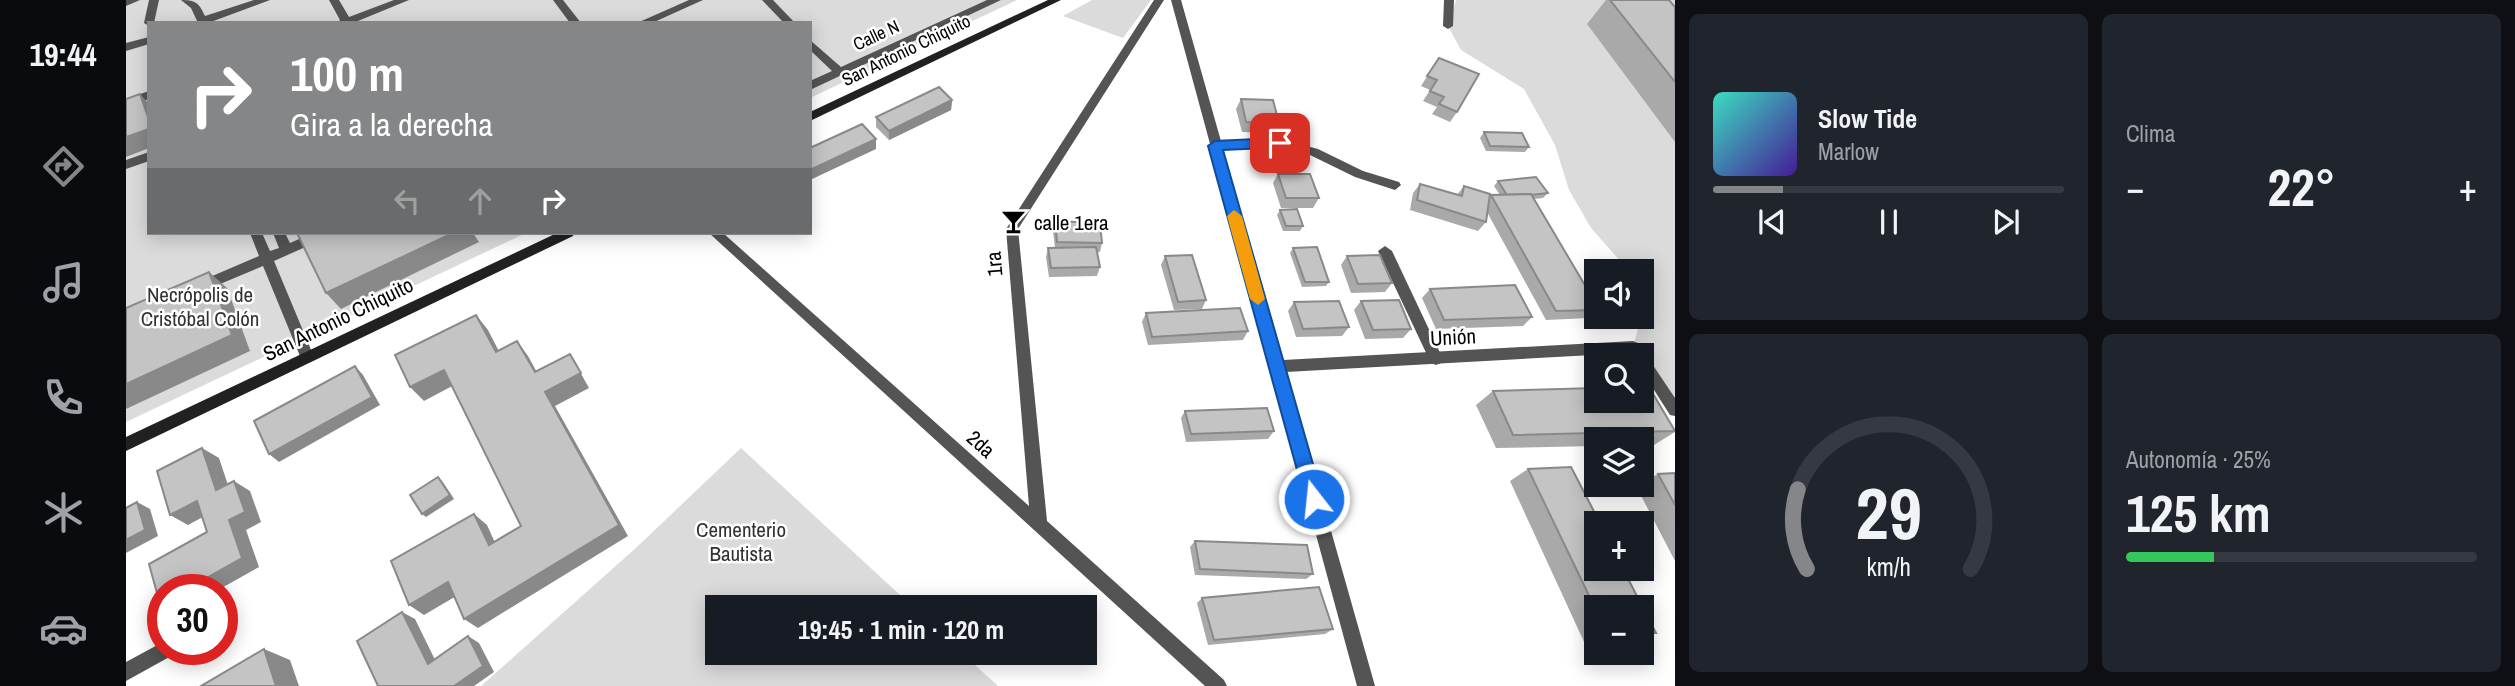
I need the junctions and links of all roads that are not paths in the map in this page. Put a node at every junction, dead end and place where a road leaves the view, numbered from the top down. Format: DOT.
graph roads {
  1 [pos="135,0"];
  2 [pos="154,0"];
  3 [pos="186,0"];
  4 [pos="265,0"];
  5 [pos="334,0"];
  6 [pos="404,0"];
  7 [pos="558,0"];
  8 [pos="698,0"];
  9 [pos="767,0"];
  10 [pos="960,0"];
  11 [pos="996,0"];
  12 [pos="1056,0"];
  13 [pos="1159,0"];
  14 [pos="1176,0"];
  15 [pos="1449,0"];
  16 [pos="126,3"];
  17 [pos="973,11"];
  18 [pos="149,21"];
  19 [pos="202,21"];
  20 [pos="205,21"];
  21 [pos="344,21"];
  22 [pos="348,21"];
  23 [pos="574,21"];
  24 [pos="647,21"];
  25 [pos="788,21"];
  26 [pos="1448,26"];
  27 [pos="147,41"];
  28 [pos="812,45"];
  29 [pos="126,47"];
  30 [pos="839,73"];
  31 [pos="812,85"];
  32 [pos="147,96"];
  33 [pos="126,103"];
  34 [pos="812,116"];
  35 [pos="1215,146"];
  36 [pos="147,157"];
  37 [pos="126,164"];
  38 [pos="1395,185"];
  39 [pos="257,235"];
  40 [pos="280,235"];
  41 [pos="320,235"];
  42 [pos="564,235"];
  43 [pos="717,235"];
  44 [pos="286,250"];
  45 [pos="1385,251"];
  46 [pos="268,258"];
  47 [pos="185,294"];
  48 [pos="1584,353"];
  49 [pos="307,357"];
  50 [pos="1436,359"];
  51 [pos="1276,366"];
  52 [pos="1654,379"];
  53 [pos="1675,411"];
  54 [pos="126,444"];
  55 [pos="1039,525"];
  56 [pos="147,660"];
  57 [pos="126,672"];
  58 [pos="1218,686"];
  59 [pos="1366,686"];
  1 -- 16 [label="street"];
  2 -- 18 [label="street"];
  3 -- 19 [label="street"];
  4 -- 20 [label="street"];
  5 -- 21 [label="street"];
  6 -- 22 [label="street"];
  7 -- 23 [label="street"];
  8 -- 24 [label="street"];
  9 -- 25 [label="street"];
  10 -- 17 [label="street"];
  11 -- 17 [label="street, Calle N"];
  12 -- 34 [label="main road, San Antonio Chiquito"];
  13 -- 55 [label="street, 1ra"];
  14 -- 35 [label="street"];
  15 -- 26 [label="street"];
  17 -- 30 [label="street, Calle N"];
  27 -- 29 [label="street"];
  28 -- 30 [label="street"];
  30 -- 31 [label="street, Calle N"];
  32 -- 33 [label="street"];
  35 -- 38 [label="street"];
  35 -- 51 [label="street"];
  36 -- 37 [label="street"];
  39 -- 46 [label="street"];
  40 -- 44 [label="street"];
  41 -- 44 [label="street"];
  42 -- 49 [label="main road, San Antonio Chiquito"];
  43 -- 55 [label="street, 2da"];
  44 -- 46 [label="street"];
  45 -- 50 [label="street"];
  46 -- 47 [label="street"];
  46 -- 49 [label="street"];
  48 -- 50 [label="street, Unión"];
  49 -- 54 [label="main road, San Antonio Chiquito"];
  50 -- 51 [label="street, Unión"];
  51 -- 59 [label="street"];
  52 -- 53 [label="street"];
  55 -- 58 [label="street, 2da"];
  56 -- 57 [label="street"];
}
